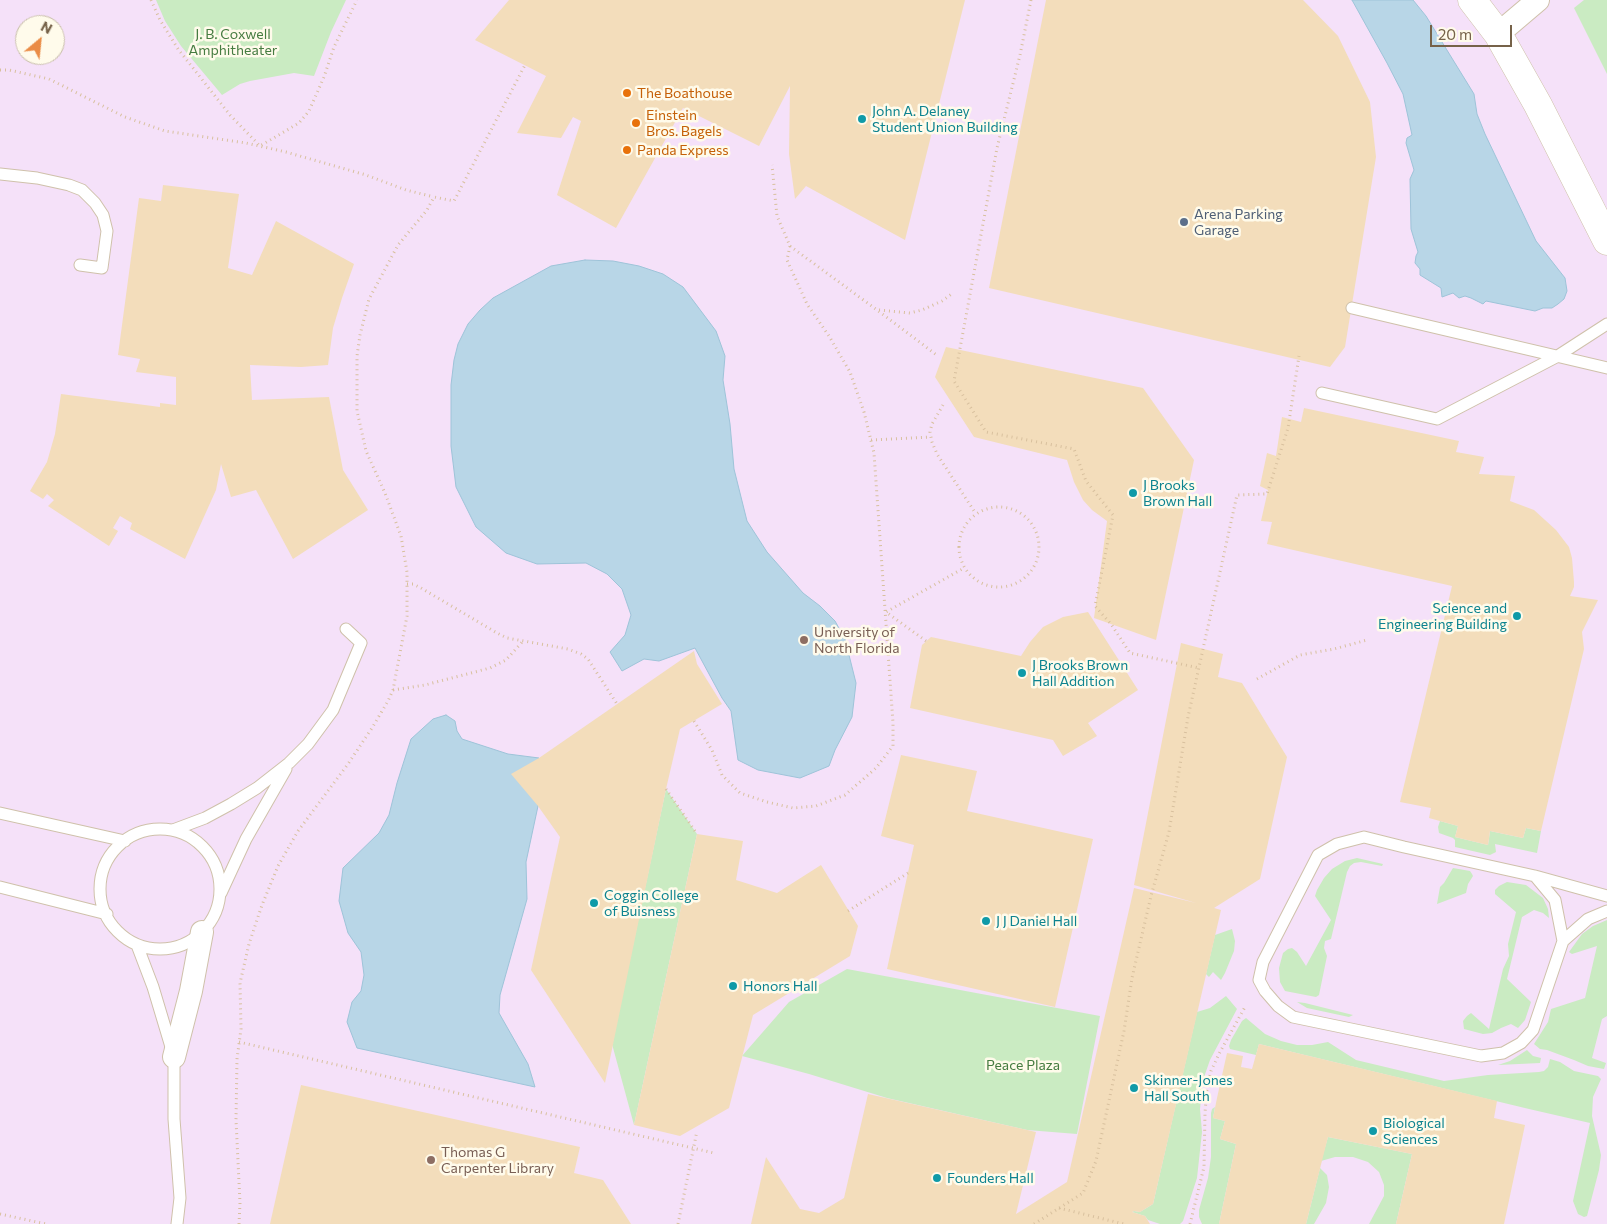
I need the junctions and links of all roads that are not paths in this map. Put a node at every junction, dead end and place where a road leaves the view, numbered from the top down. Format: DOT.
graph roads {
  1 [pos="1472,0"];
  2 [pos="1538,0"];
  3 [pos="1498,34"];
  4 [pos="0,174"];
  5 [pos="1607,241"];
  6 [pos="80,265"];
  7 [pos="1352,308"];
  8 [pos="1607,324"];
  9 [pos="1556,357"];
  10 [pos="1607,368"];
  11 [pos="1322,393"];
  12 [pos="346,629"];
  13 [pos="289,763"];
  14 [pos="0,813"];
  15 [pos="173,830"];
  16 [pos="125,841"];
  17 [pos="1535,876"];
  18 [pos="0,887"];
  19 [pos="221,893"];
  20 [pos="1607,896"];
  21 [pos="1607,911"];
  22 [pos="107,914"];
  23 [pos="202,932"];
  24 [pos="1563,941"];
  25 [pos="138,945"];
  26 [pos="174,1057"];
  27 [pos="177,1224"];
  1 -- 3 [label="street"];
  2 -- 3 [label="street"];
  3 -- 5 [label="street"];
  4 -- 6 [label="lane"];
  7 -- 9 [label="lane"];
  8 -- 9 [label="lane"];
  9 -- 10 [label="lane"];
  9 -- 11 [label="lane"];
  12 -- 13 [label="lane"];
  13 -- 15 [label="lane"];
  13 -- 19 [label="lane"];
  14 -- 16 [label="lane"];
  15 -- 16 [label="lane"];
  15 -- 19 [label="lane"];
  16 -- 22 [label="lane"];
  17 -- 20 [label="lane"];
  17 -- 24 [label="lane"];
  17 -- 24 [label="lane"];
  18 -- 22 [label="lane"];
  19 -- 23 [label="lane"];
  21 -- 24 [label="lane"];
  22 -- 25 [label="lane"];
  23 -- 25 [label="lane"];
  23 -- 26 [label="street"];
  25 -- 26 [label="lane"];
  26 -- 27 [label="lane"];
}
